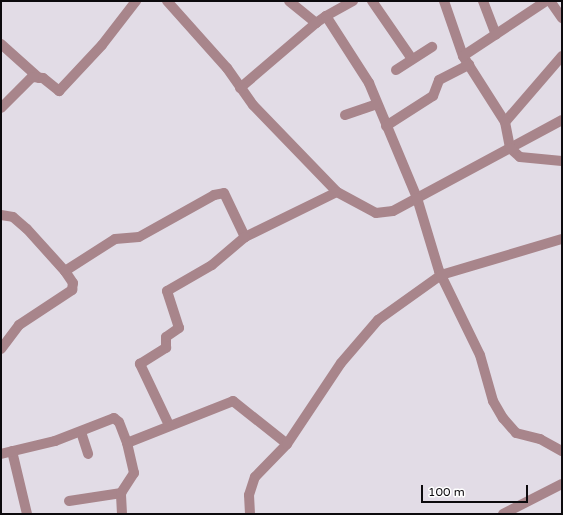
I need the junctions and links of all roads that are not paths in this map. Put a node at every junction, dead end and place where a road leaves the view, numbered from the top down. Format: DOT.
graph roads {
  1 [pos="136,1"];
  2 [pos="167,1"];
  3 [pos="289,1"];
  4 [pos="353,1"];
  5 [pos="372,1"];
  6 [pos="444,1"];
  7 [pos="483,1"];
  8 [pos="546,1"];
  9 [pos="550,1"];
  10 [pos="326,16"];
  11 [pos="562,18"];
  12 [pos="316,23"];
  13 [pos="496,35"];
  14 [pos="1,44"];
  15 [pos="432,47"];
  16 [pos="463,56"];
  17 [pos="562,56"];
  18 [pos="412,59"];
  19 [pos="469,65"];
  20 [pos="396,70"];
  21 [pos="39,78"];
  22 [pos="240,88"];
  23 [pos="377,104"];
  24 [pos="1,108"];
  25 [pos="345,115"];
  26 [pos="562,120"];
  27 [pos="506,122"];
  28 [pos="386,126"];
  29 [pos="510,148"];
  30 [pos="562,161"];
  31 [pos="337,192"];
  32 [pos="417,198"];
  33 [pos="1,215"];
  34 [pos="245,237"];
  35 [pos="562,239"];
  36 [pos="65,271"];
  37 [pos="441,275"];
  38 [pos="1,349"];
  39 [pos="169,425"];
  40 [pos="81,432"];
  41 [pos="127,443"];
  42 [pos="287,444"];
  43 [pos="12,451"];
  44 [pos="562,451"];
  45 [pos="1,454"];
  46 [pos="88,454"];
  47 [pos="562,484"];
  48 [pos="121,493"];
  49 [pos="69,501"];
  50 [pos="27,514"];
  51 [pos="122,514"];
  52 [pos="250,514"];
  53 [pos="503,514"];
  1 -- 21 [label="street"];
  2 -- 22 [label="street"];
  3 -- 12 [label="street"];
  4 -- 10 [label="street"];
  5 -- 18 [label="street"];
  6 -- 16 [label="street"];
  7 -- 13 [label="street"];
  8 -- 13 [label="street"];
  9 -- 11 [label="street"];
  10 -- 12 [label="street"];
  10 -- 23 [label="street"];
  12 -- 22 [label="street"];
  13 -- 16 [label="street"];
  14 -- 21 [label="street"];
  15 -- 18 [label="street"];
  16 -- 19 [label="street"];
  17 -- 27 [label="street"];
  18 -- 20 [label="street"];
  19 -- 27 [label="street"];
  19 -- 28 [label="street"];
  21 -- 24 [label="street"];
  22 -- 31 [label="street"];
  23 -- 25 [label="street"];
  23 -- 28 [label="street"];
  26 -- 29 [label="street"];
  27 -- 29 [label="street"];
  28 -- 32 [label="street"];
  29 -- 30 [label="street"];
  29 -- 32 [label="street"];
  31 -- 32 [label="street"];
  31 -- 34 [label="street"];
  32 -- 37 [label="street"];
  33 -- 36 [label="street"];
  34 -- 36 [label="street"];
  34 -- 39 [label="street"];
  35 -- 37 [label="street"];
  36 -- 38 [label="street"];
  37 -- 42 [label="street"];
  37 -- 44 [label="street"];
  39 -- 41 [label="street"];
  39 -- 42 [label="street"];
  40 -- 41 [label="street"];
  40 -- 43 [label="street"];
  40 -- 46 [label="street"];
  41 -- 48 [label="street"];
  42 -- 52 [label="street"];
  43 -- 45 [label="street"];
  43 -- 50 [label="street"];
  47 -- 53 [label="street"];
  48 -- 49 [label="street"];
  48 -- 51 [label="street"];
}
